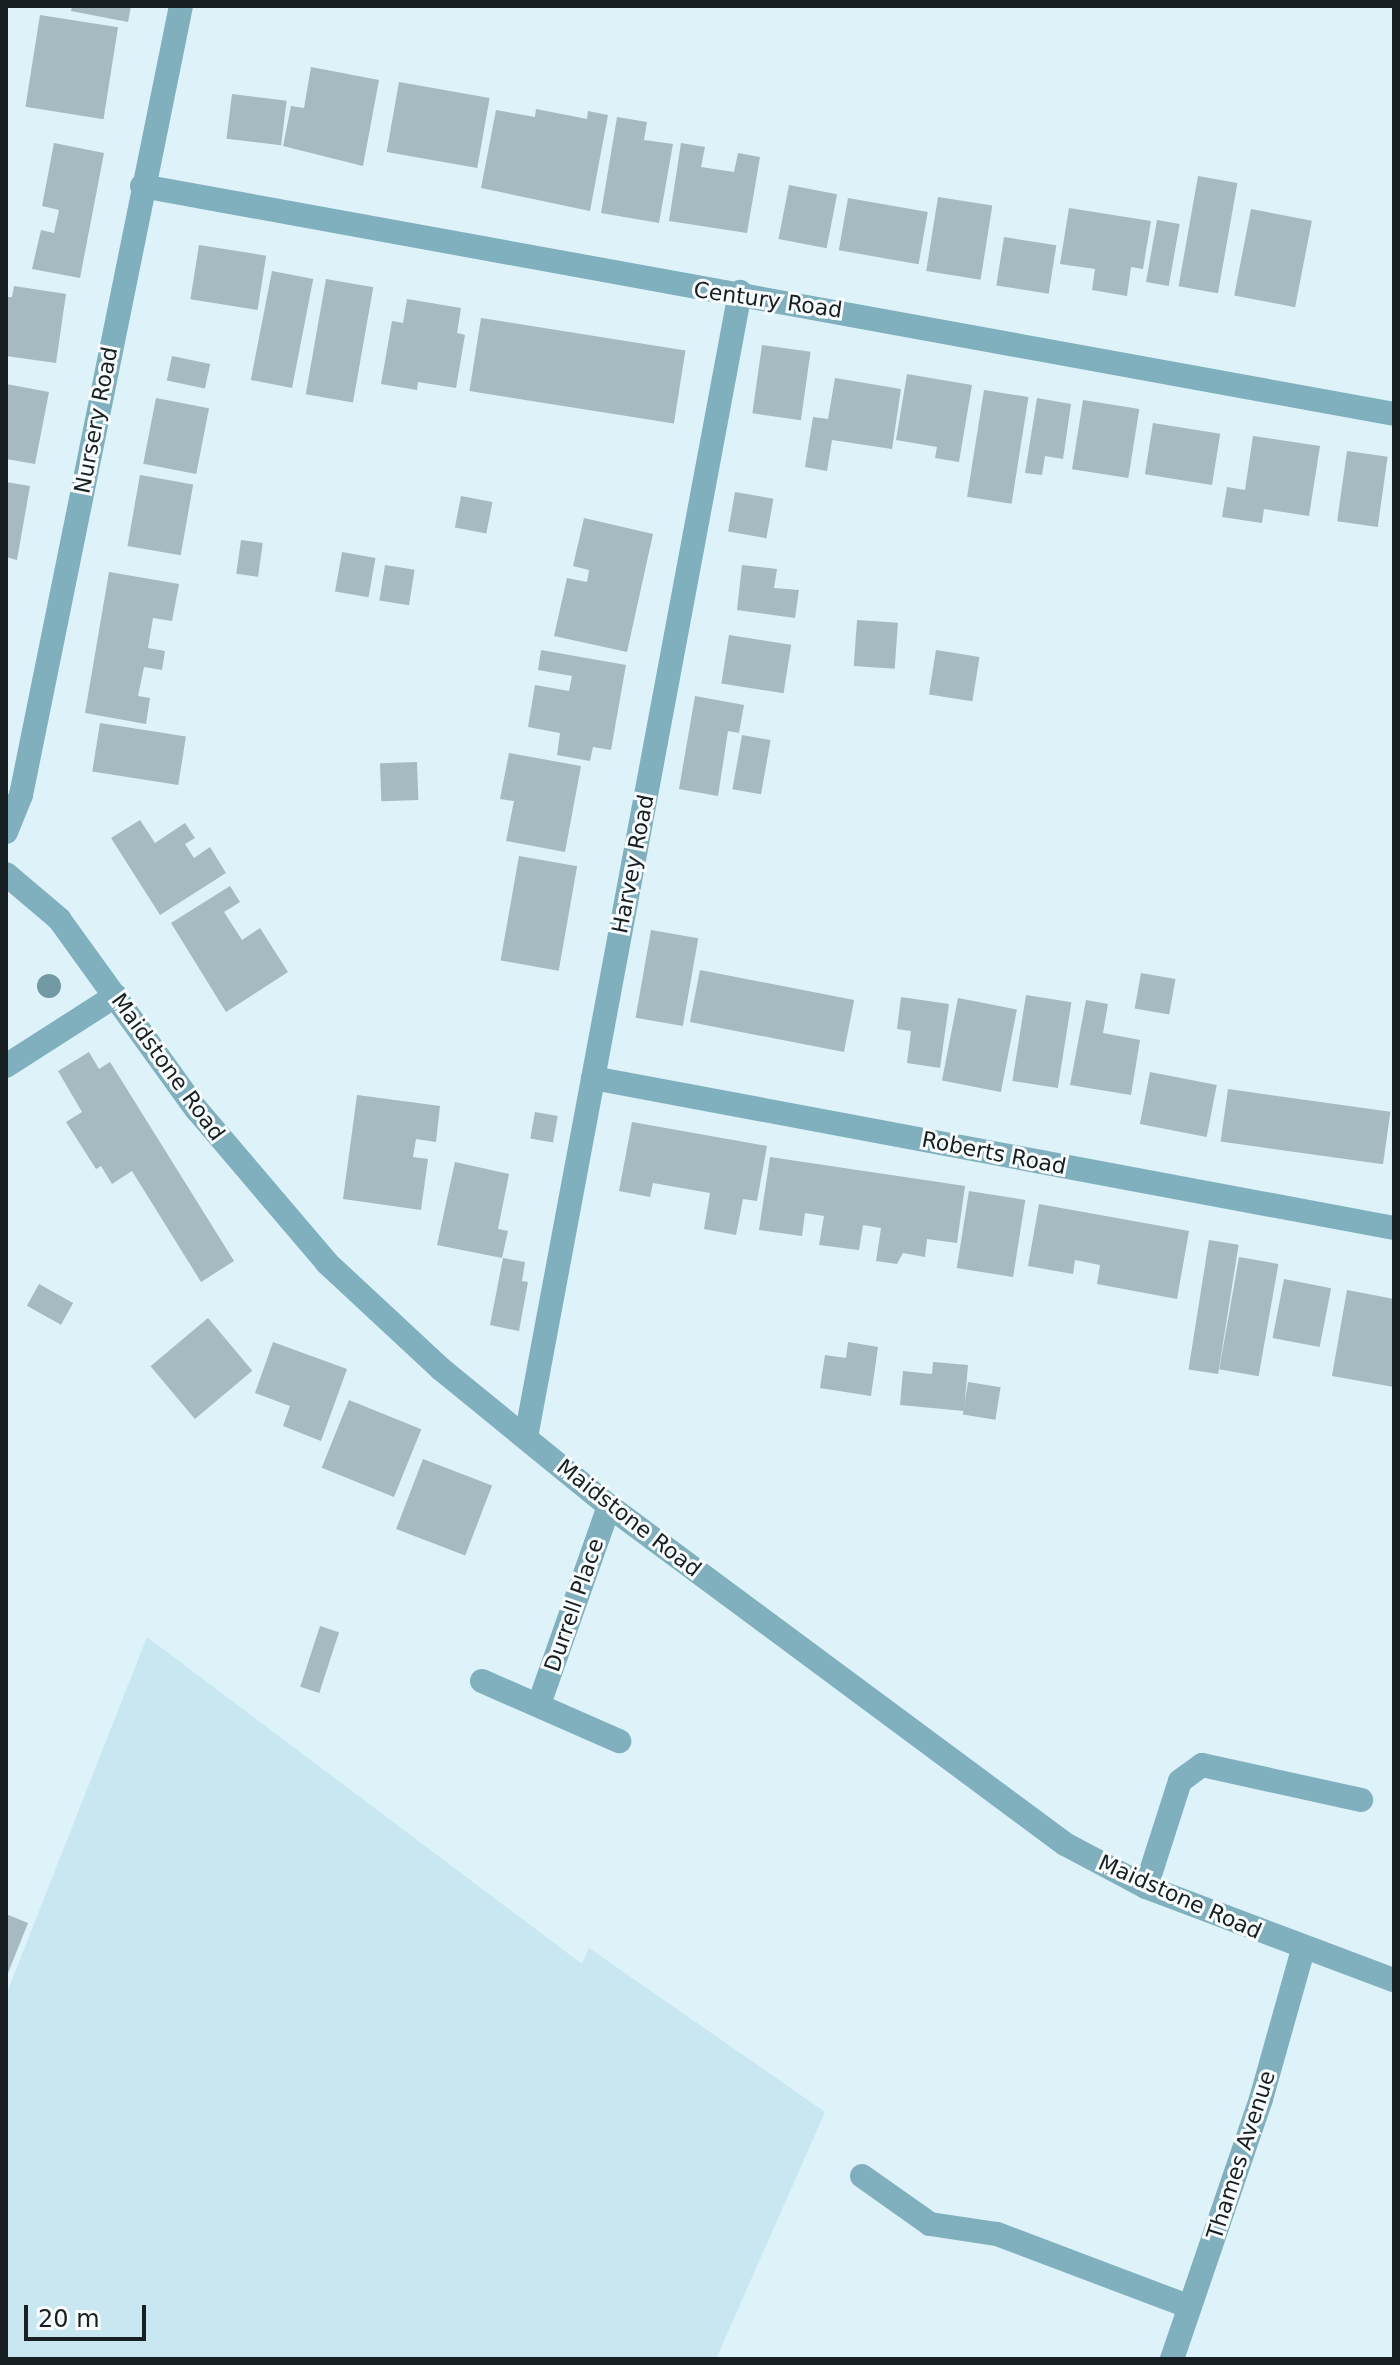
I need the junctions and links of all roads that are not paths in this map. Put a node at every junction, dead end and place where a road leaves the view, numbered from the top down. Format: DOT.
graph roads {
  1 [pos="181,6"];
  2 [pos="142,186"];
  3 [pos="740,292"];
  4 [pos="1394,414"];
  5 [pos="6,832"];
  6 [pos="6,874"];
  7 [pos="115,996"];
  8 [pos="6,1066"];
  9 [pos="593,1078"];
  10 [pos="1394,1228"];
  11 [pos="526,1437"];
  12 [pos="609,1506"];
  13 [pos="482,1681"];
  14 [pos="539,1704"];
  15 [pos="619,1741"];
  16 [pos="1361,1800"];
  17 [pos="1146,1887"];
  18 [pos="1303,1950"];
  19 [pos="1394,1980"];
  20 [pos="862,2176"];
  21 [pos="1190,2307"];
  22 [pos="1172,2359"];
  1 -- 2 [label="street, Nursery Road"];
  2 -- 3 [label="street, Century Road"];
  2 -- 5 [label="street, Nursery Road"];
  3 -- 4 [label="street, Century Road"];
  3 -- 9 [label="street, Harvey Road"];
  6 -- 7 [label="street, Maidstone Road"];
  7 -- 8 [label="street"];
  7 -- 11 [label="street, Maidstone Road"];
  9 -- 10 [label="street, Roberts Road"];
  9 -- 11 [label="street, Harvey Road"];
  11 -- 12 [label="street, Maidstone Road"];
  12 -- 14 [label="street, Durrell Place"];
  12 -- 17 [label="street, Maidstone Road"];
  13 -- 14 [label="street"];
  14 -- 15 [label="street"];
  16 -- 17 [label="street"];
  17 -- 18 [label="street, Maidstone Road"];
  18 -- 19 [label="street, Maidstone Road"];
  18 -- 21 [label="street, Thames Avenue"];
  20 -- 21 [label="street"];
  21 -- 22 [label="street, Thames Avenue"];
}
